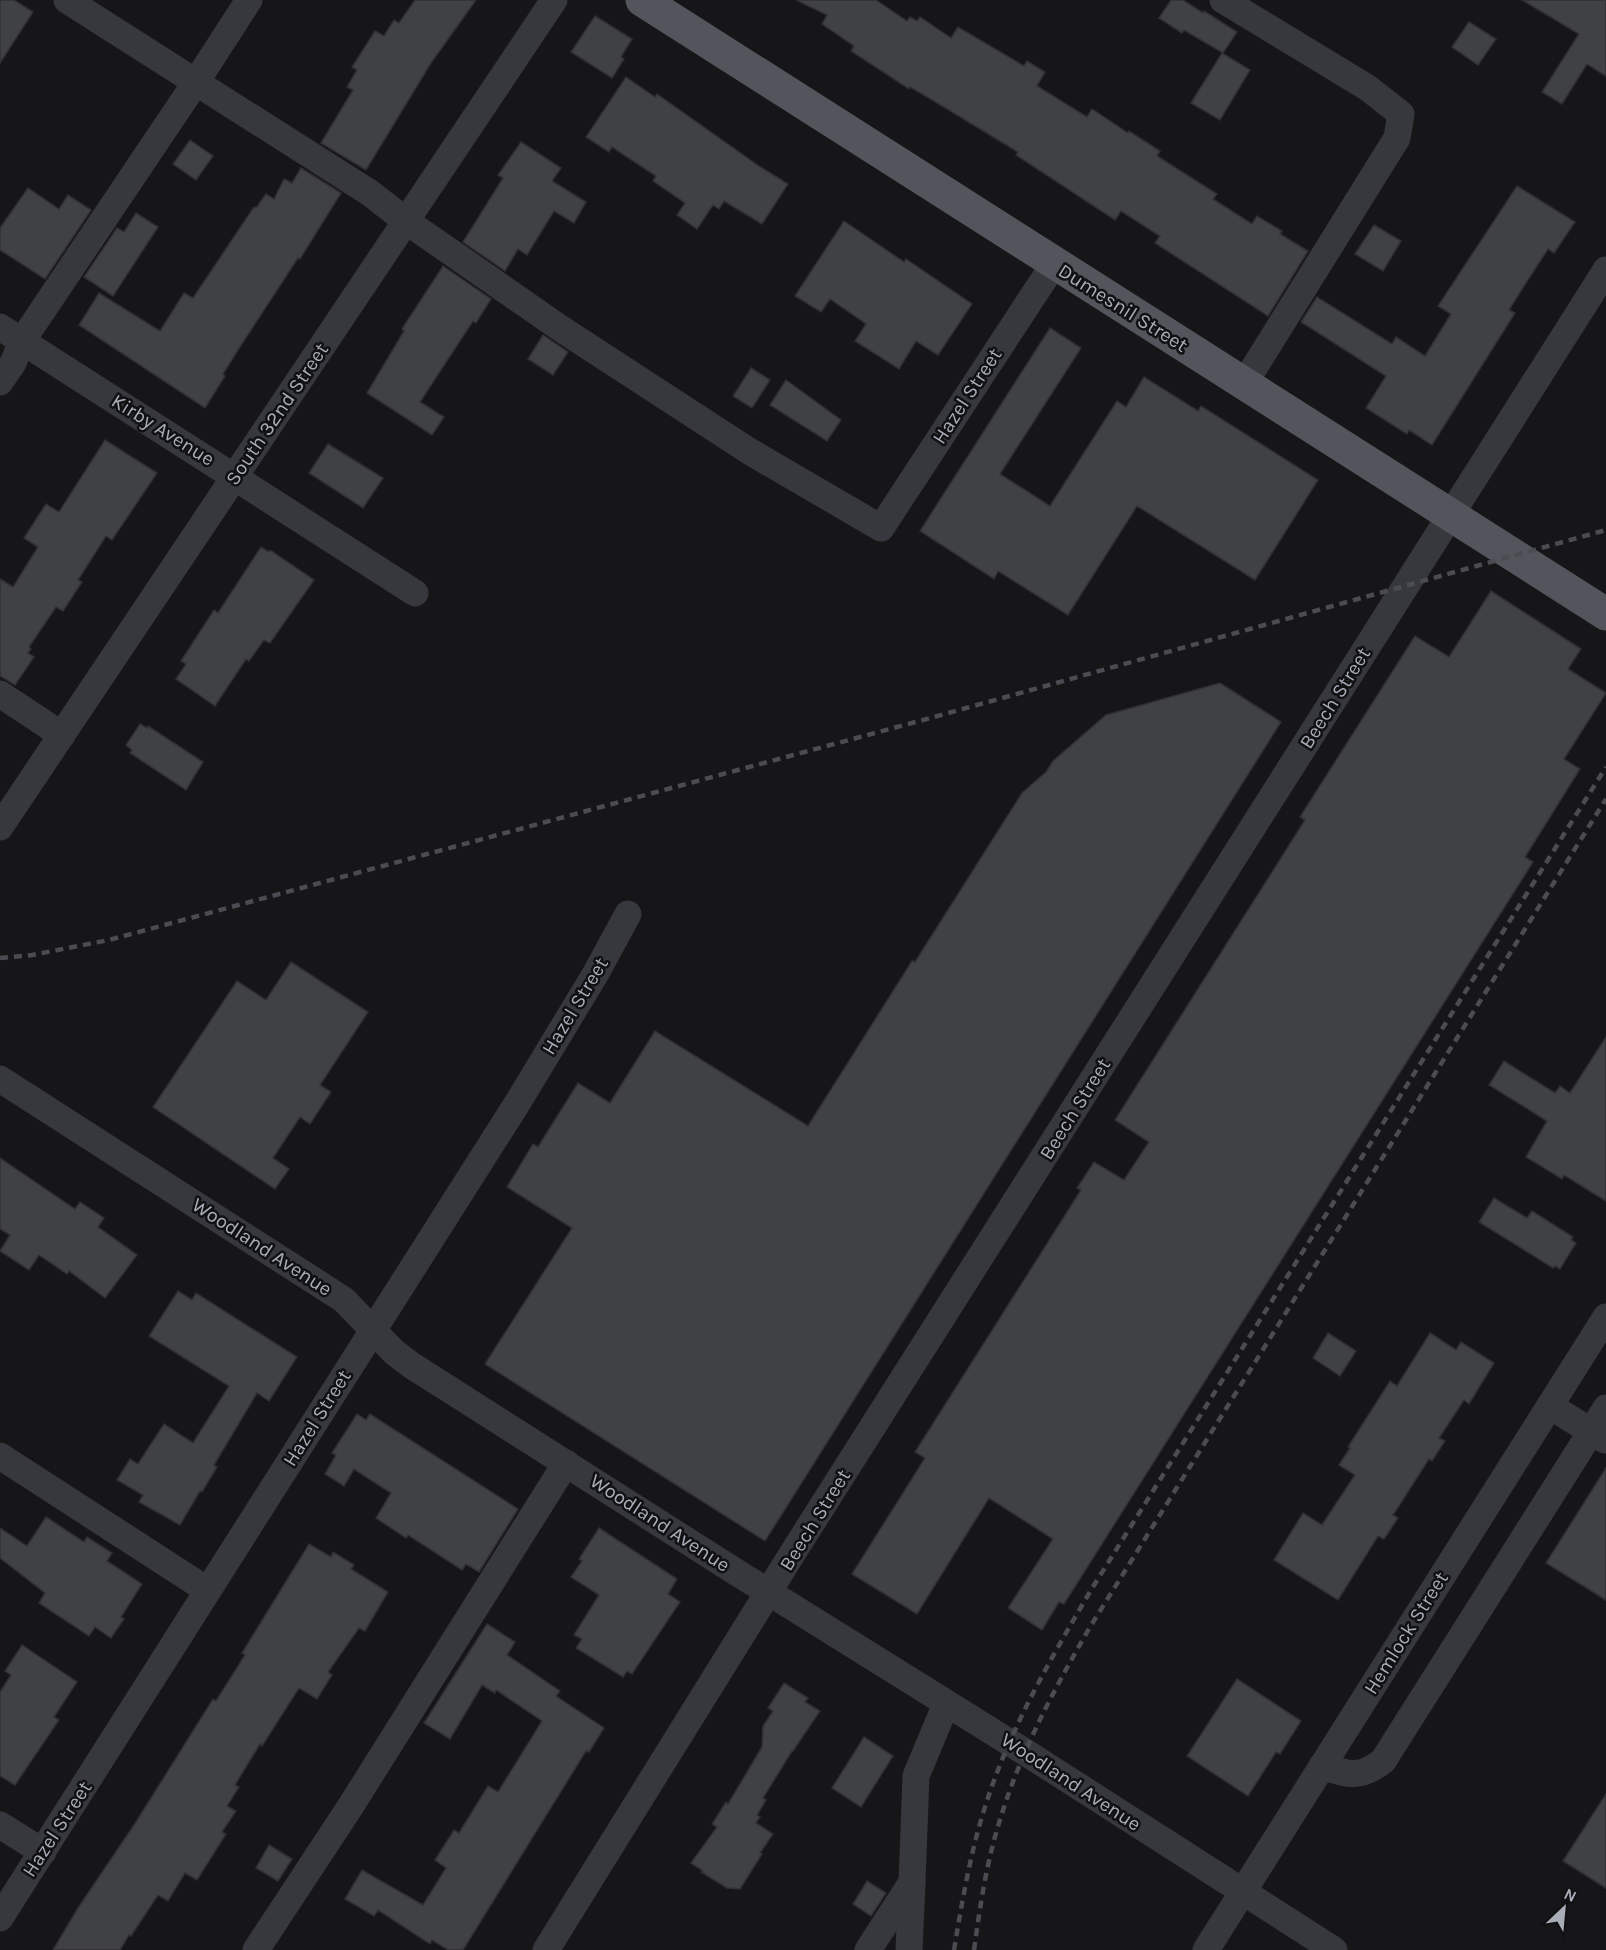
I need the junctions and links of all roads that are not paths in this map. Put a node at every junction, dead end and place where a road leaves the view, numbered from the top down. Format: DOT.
graph roads {
  1 [pos="68,0"];
  2 [pos="249,0"];
  3 [pos="554,0"];
  4 [pos="642,0"];
  5 [pos="1223,0"];
  6 [pos="196,82"];
  7 [pos="406,221"];
  8 [pos="1053,264"];
  9 [pos="1606,270"];
  10 [pos="11,334"];
  11 [pos="0,382"];
  12 [pos="1244,384"];
  13 [pos="236,476"];
  14 [pos="1451,515"];
  15 [pos="415,592"];
  16 [pos="1606,614"];
  17 [pos="0,694"];
  18 [pos="62,735"];
  19 [pos="0,827"];
  20 [pos="628,914"];
  21 [pos="0,1079"];
  22 [pos="1606,1317"];
  23 [pos="373,1330"];
  24 [pos="1550,1406"];
  25 [pos="1606,1408"];
  26 [pos="1599,1436"];
  27 [pos="0,1456"];
  28 [pos="566,1463"];
  29 [pos="207,1590"];
  30 [pos="769,1592"];
  31 [pos="946,1704"];
  32 [pos="1322,1766"];
  33 [pos="0,1825"];
  34 [pos="43,1852"];
  35 [pos="912,1882"];
  36 [pos="1243,1892"];
  37 [pos="0,1918"];
  38 [pos="256,1950"];
  39 [pos="546,1950"];
  40 [pos="868,1950"];
  41 [pos="909,1950"];
  42 [pos="1206,1950"];
  43 [pos="1334,1950"];
  1 -- 6 [label="street"];
  2 -- 6 [label="street"];
  3 -- 7 [label="street, South 32nd Street"];
  4 -- 8 [label="main road, Dumesnil Street"];
  5 -- 12 [label="street"];
  6 -- 7 [label="street"];
  6 -- 10 [label="street"];
  7 -- 8 [label="street, Hazel Street"];
  7 -- 13 [label="street, South 32nd Street"];
  8 -- 12 [label="main road, Dumesnil Street"];
  9 -- 14 [label="street, Beech Street"];
  10 -- 11 [label="street"];
  10 -- 13 [label="street, Kirby Avenue"];
  12 -- 14 [label="main road, Dumesnil Street"];
  13 -- 15 [label="street, Kirby Avenue"];
  13 -- 18 [label="street, South 32nd Street"];
  14 -- 16 [label="main road, Dumesnil Street"];
  14 -- 30 [label="street, Beech Street"];
  17 -- 18 [label="street"];
  18 -- 19 [label="street, South 32nd Street"];
  20 -- 23 [label="street, Hazel Street"];
  21 -- 23 [label="street, Woodland Avenue"];
  22 -- 24 [label="street, Hemlock Street"];
  23 -- 28 [label="street, Woodland Avenue"];
  23 -- 29 [label="street, Hazel Street"];
  24 -- 26 [label="street"];
  24 -- 32 [label="street, Hemlock Street"];
  25 -- 26 [label="street"];
  26 -- 32 [label="street"];
  27 -- 29 [label="street"];
  28 -- 30 [label="street, Woodland Avenue"];
  28 -- 38 [label="street"];
  29 -- 34 [label="street, Hazel Street"];
  30 -- 31 [label="street, Woodland Avenue"];
  30 -- 39 [label="street, Beech Street"];
  31 -- 35 [label="street"];
  31 -- 36 [label="street, Woodland Avenue"];
  32 -- 36 [label="street, Hemlock Street"];
  33 -- 34 [label="street"];
  34 -- 37 [label="street, Hazel Street"];
  35 -- 40 [label="street"];
  35 -- 41 [label="street"];
  36 -- 42 [label="street, Hemlock Street"];
  36 -- 43 [label="street, Woodland Avenue"];
}
